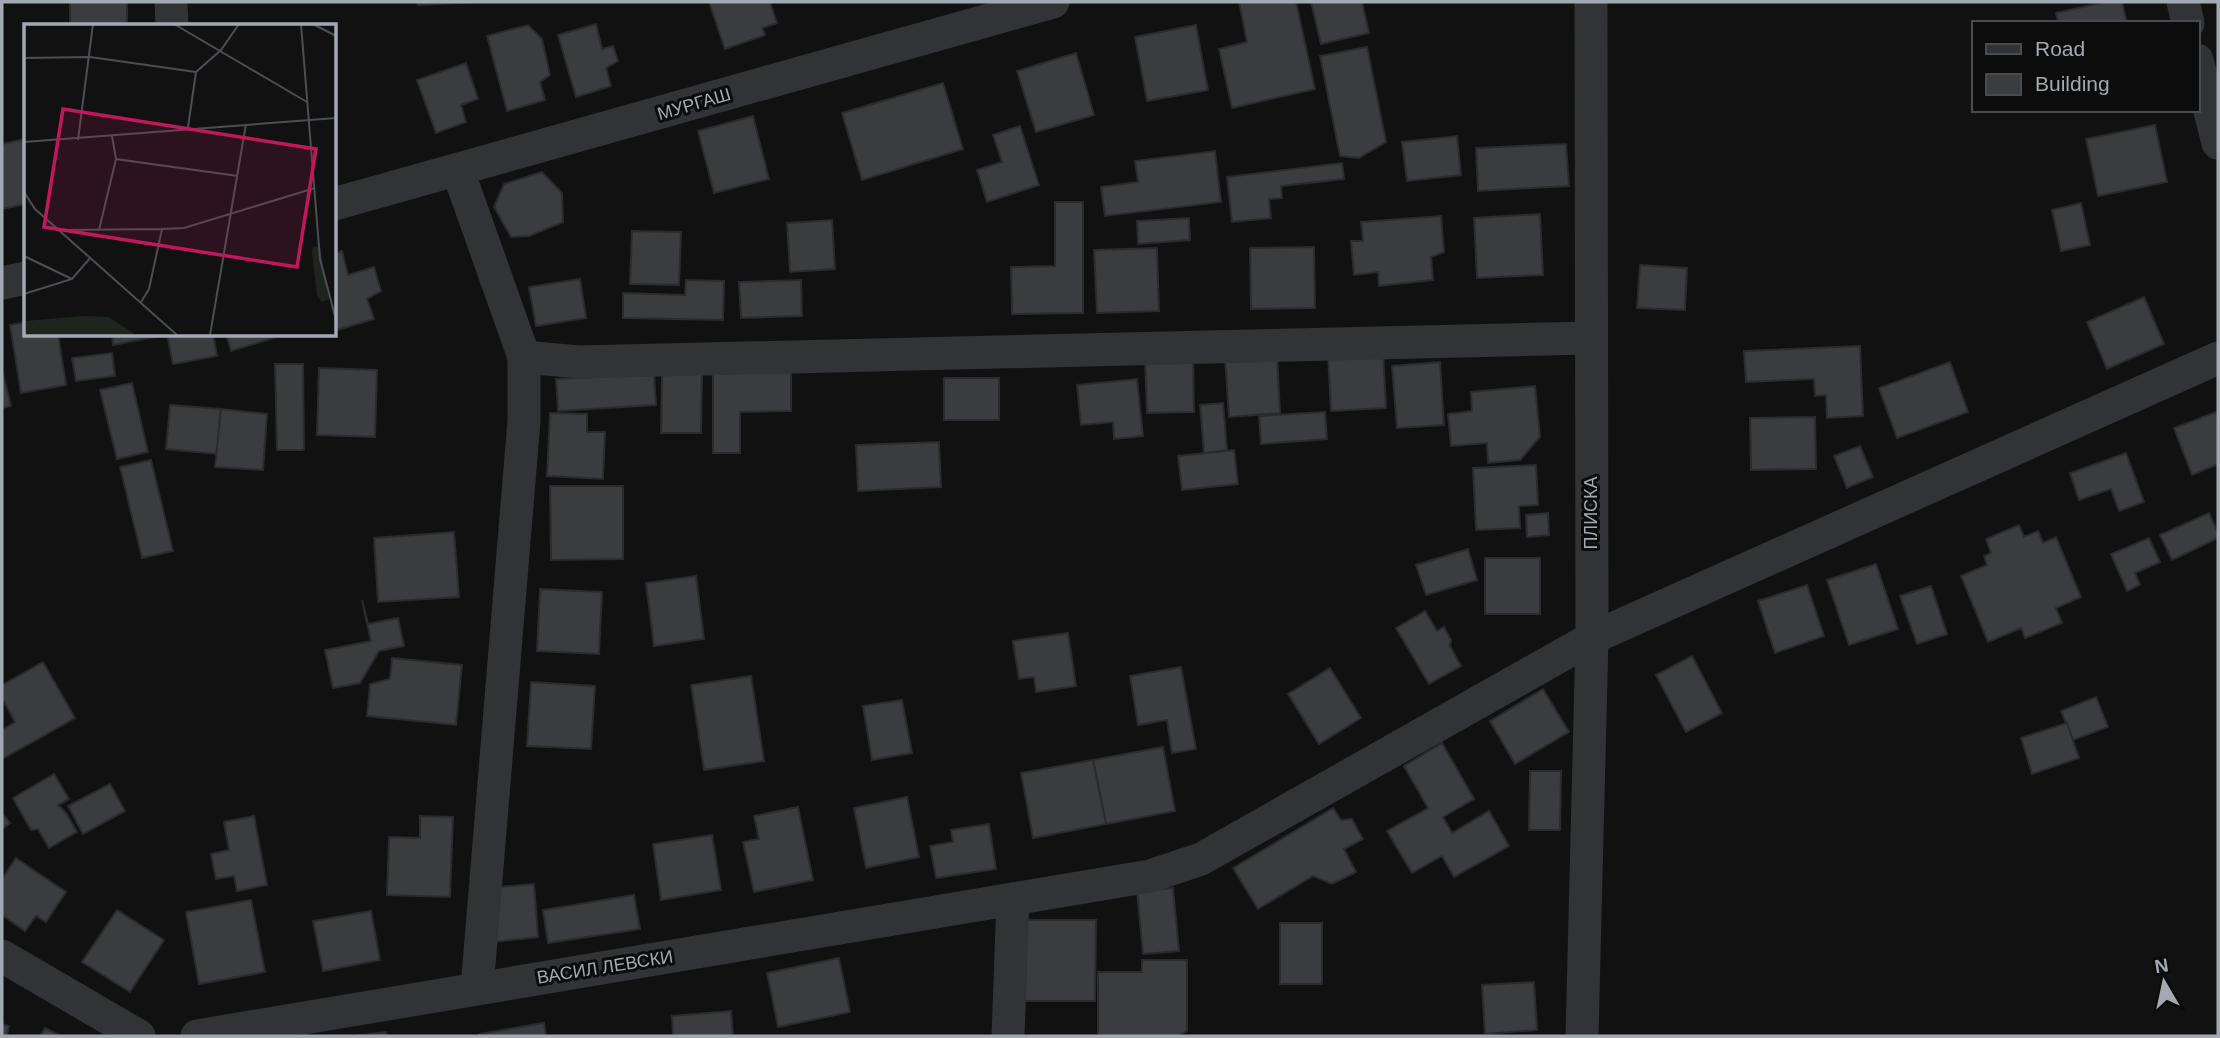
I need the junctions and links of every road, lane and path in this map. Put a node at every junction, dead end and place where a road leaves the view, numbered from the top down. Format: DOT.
graph roads {
  1 [pos="171,2"];
  2 [pos="1054,2"];
  3 [pos="1591,2"];
  4 [pos="2183,2"];
  5 [pos="2188,21"];
  6 [pos="172,24"];
  7 [pos="2199,68"];
  8 [pos="2218,143"];
  9 [pos="458,170"];
  10 [pos="336,203"];
  11 [pos="24,278"];
  12 [pos="2,283"];
  13 [pos="1590,338"];
  14 [pos="524,357"];
  15 [pos="2218,358"];
  16 [pos="1592,638"];
  17 [pos="1013,899"];
  18 [pos="2,956"];
  19 [pos="477,988"];
  20 [pos="1582,1030"];
  21 [pos="139,1036"];
  22 [pos="197,1036"];
  23 [pos="1008,1036"];
  1 -- 6 [label="street"];
  2 -- 9 [label="street, МУРГАШ"];
  3 -- 13 [label="street, ПЛИСКА"];
  4 -- 5 [label="street"];
  7 -- 8 [label="street"];
  9 -- 10 [label="street, МУРГАШ"];
  9 -- 14 [label="street"];
  11 -- 12 [label="street"];
  13 -- 14 [label="street"];
  13 -- 16 [label="street, ПЛИСКА"];
  14 -- 19 [label="street"];
  15 -- 16 [label="street, ВАСИЛ ЛЕВСКИ"];
  16 -- 17 [label="street, ВАСИЛ ЛЕВСКИ"];
  16 -- 20 [label="street, ПЛИСКА"];
  17 -- 19 [label="street, ВАСИЛ ЛЕВСКИ"];
  17 -- 23 [label="street"];
  18 -- 21 [label="street"];
  19 -- 22 [label="street, ВАСИЛ ЛЕВСКИ"];
}
